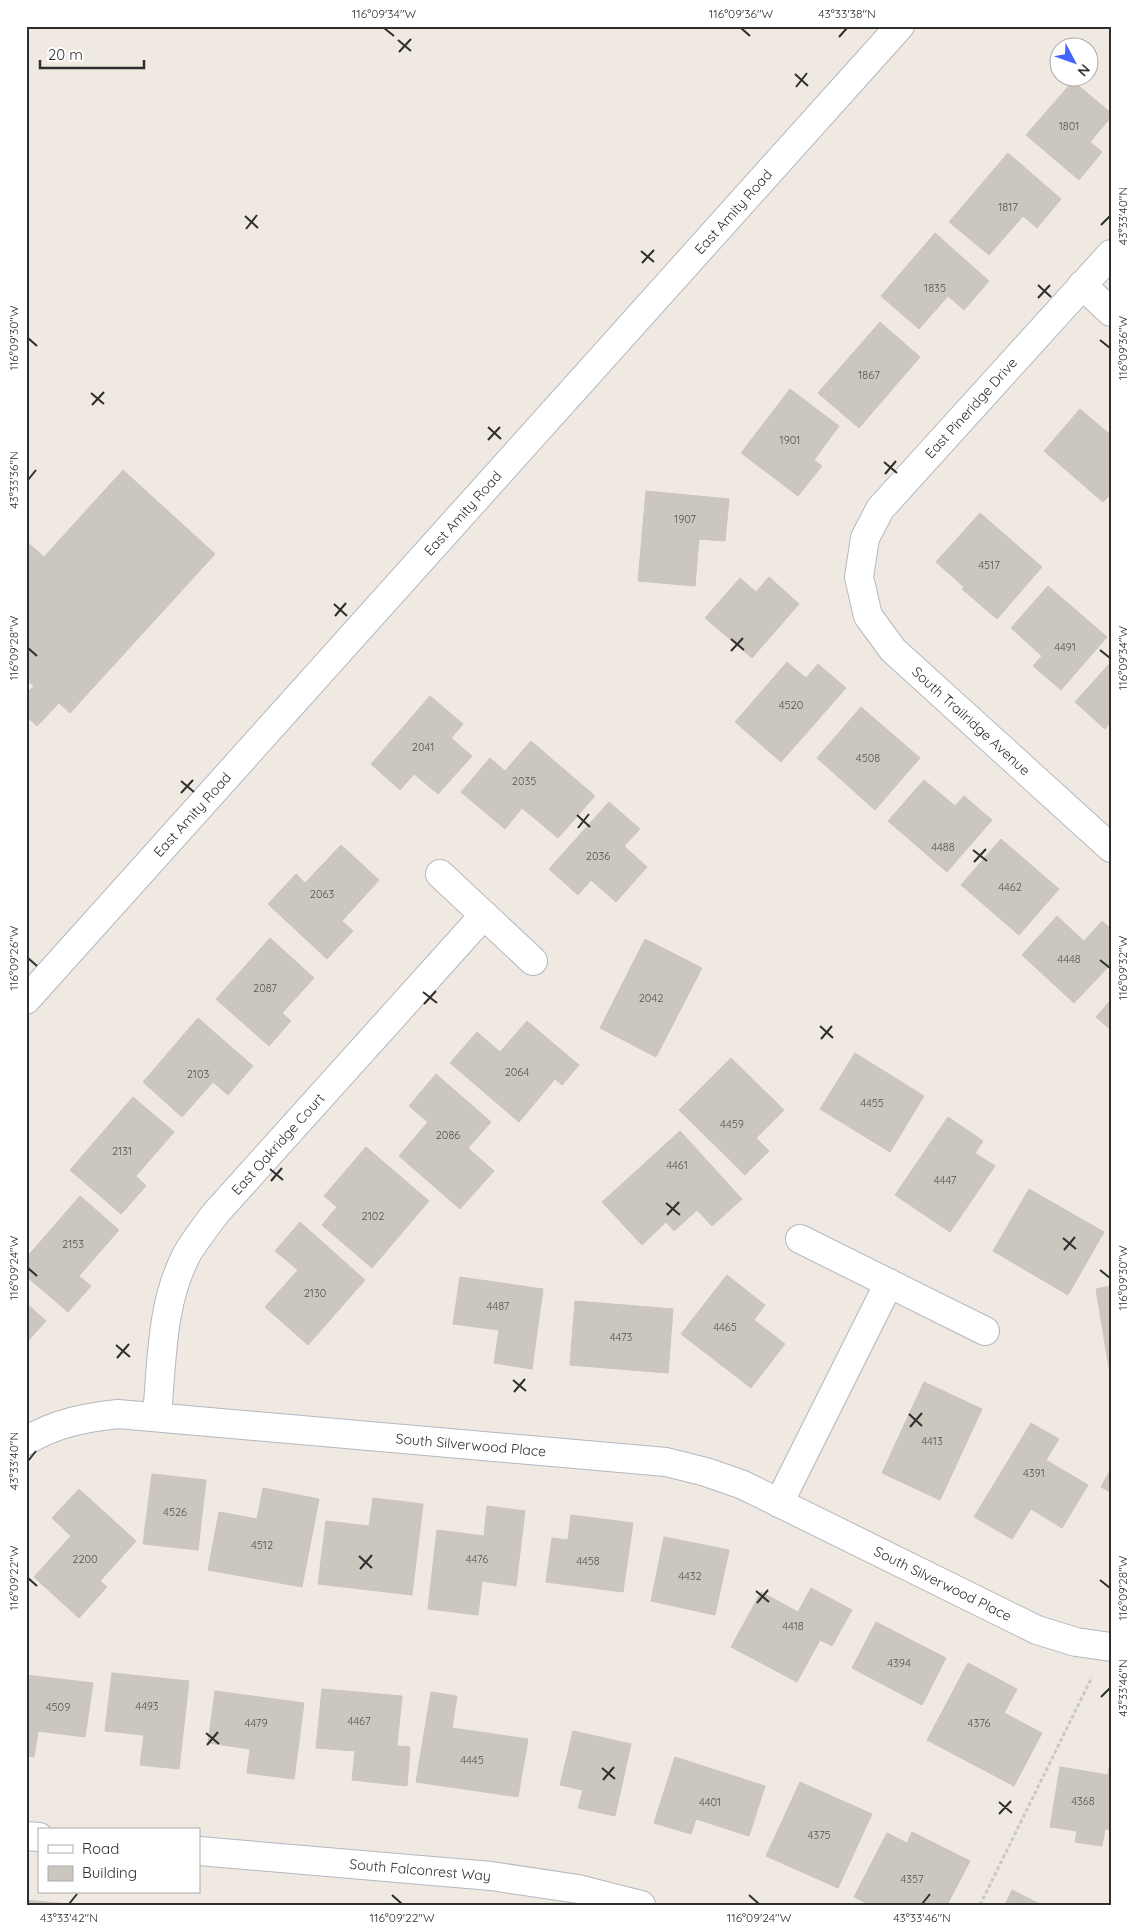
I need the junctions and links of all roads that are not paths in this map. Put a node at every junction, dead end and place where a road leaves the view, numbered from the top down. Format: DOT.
graph roads {
  1 [pos="900,26"];
  2 [pos="1111,254"];
  3 [pos="1082,286"];
  4 [pos="1111,312"];
  5 [pos="859,577"];
  6 [pos="1111,848"];
  7 [pos="440,874"];
  8 [pos="484,915"];
  9 [pos="533,961"];
  10 [pos="26,1000"];
  11 [pos="800,1239"];
  12 [pos="888,1283"];
  13 [pos="985,1331"];
  14 [pos="157,1416"];
  15 [pos="26,1441"];
  16 [pos="780,1503"];
  17 [pos="1109,1648"];
  18 [pos="200,1851"];
  19 [pos="640,1905"];
  1 -- 10 [label="street, East Amity Road"];
  2 -- 3 [label="street, East Pineridge Drive"];
  3 -- 4 [label="street"];
  3 -- 5 [label="street, East Pineridge Drive"];
  5 -- 6 [label="street, South Trailridge Avenue"];
  7 -- 8 [label="street"];
  8 -- 9 [label="street"];
  8 -- 14 [label="street, East Oakridge Court"];
  11 -- 12 [label="street"];
  12 -- 13 [label="street"];
  12 -- 16 [label="street"];
  14 -- 15 [label="street, South Silverwood Place"];
  14 -- 16 [label="street, South Silverwood Place"];
  16 -- 17 [label="street, South Silverwood Place"];
  18 -- 19 [label="street, South Falconrest Way"];
}
